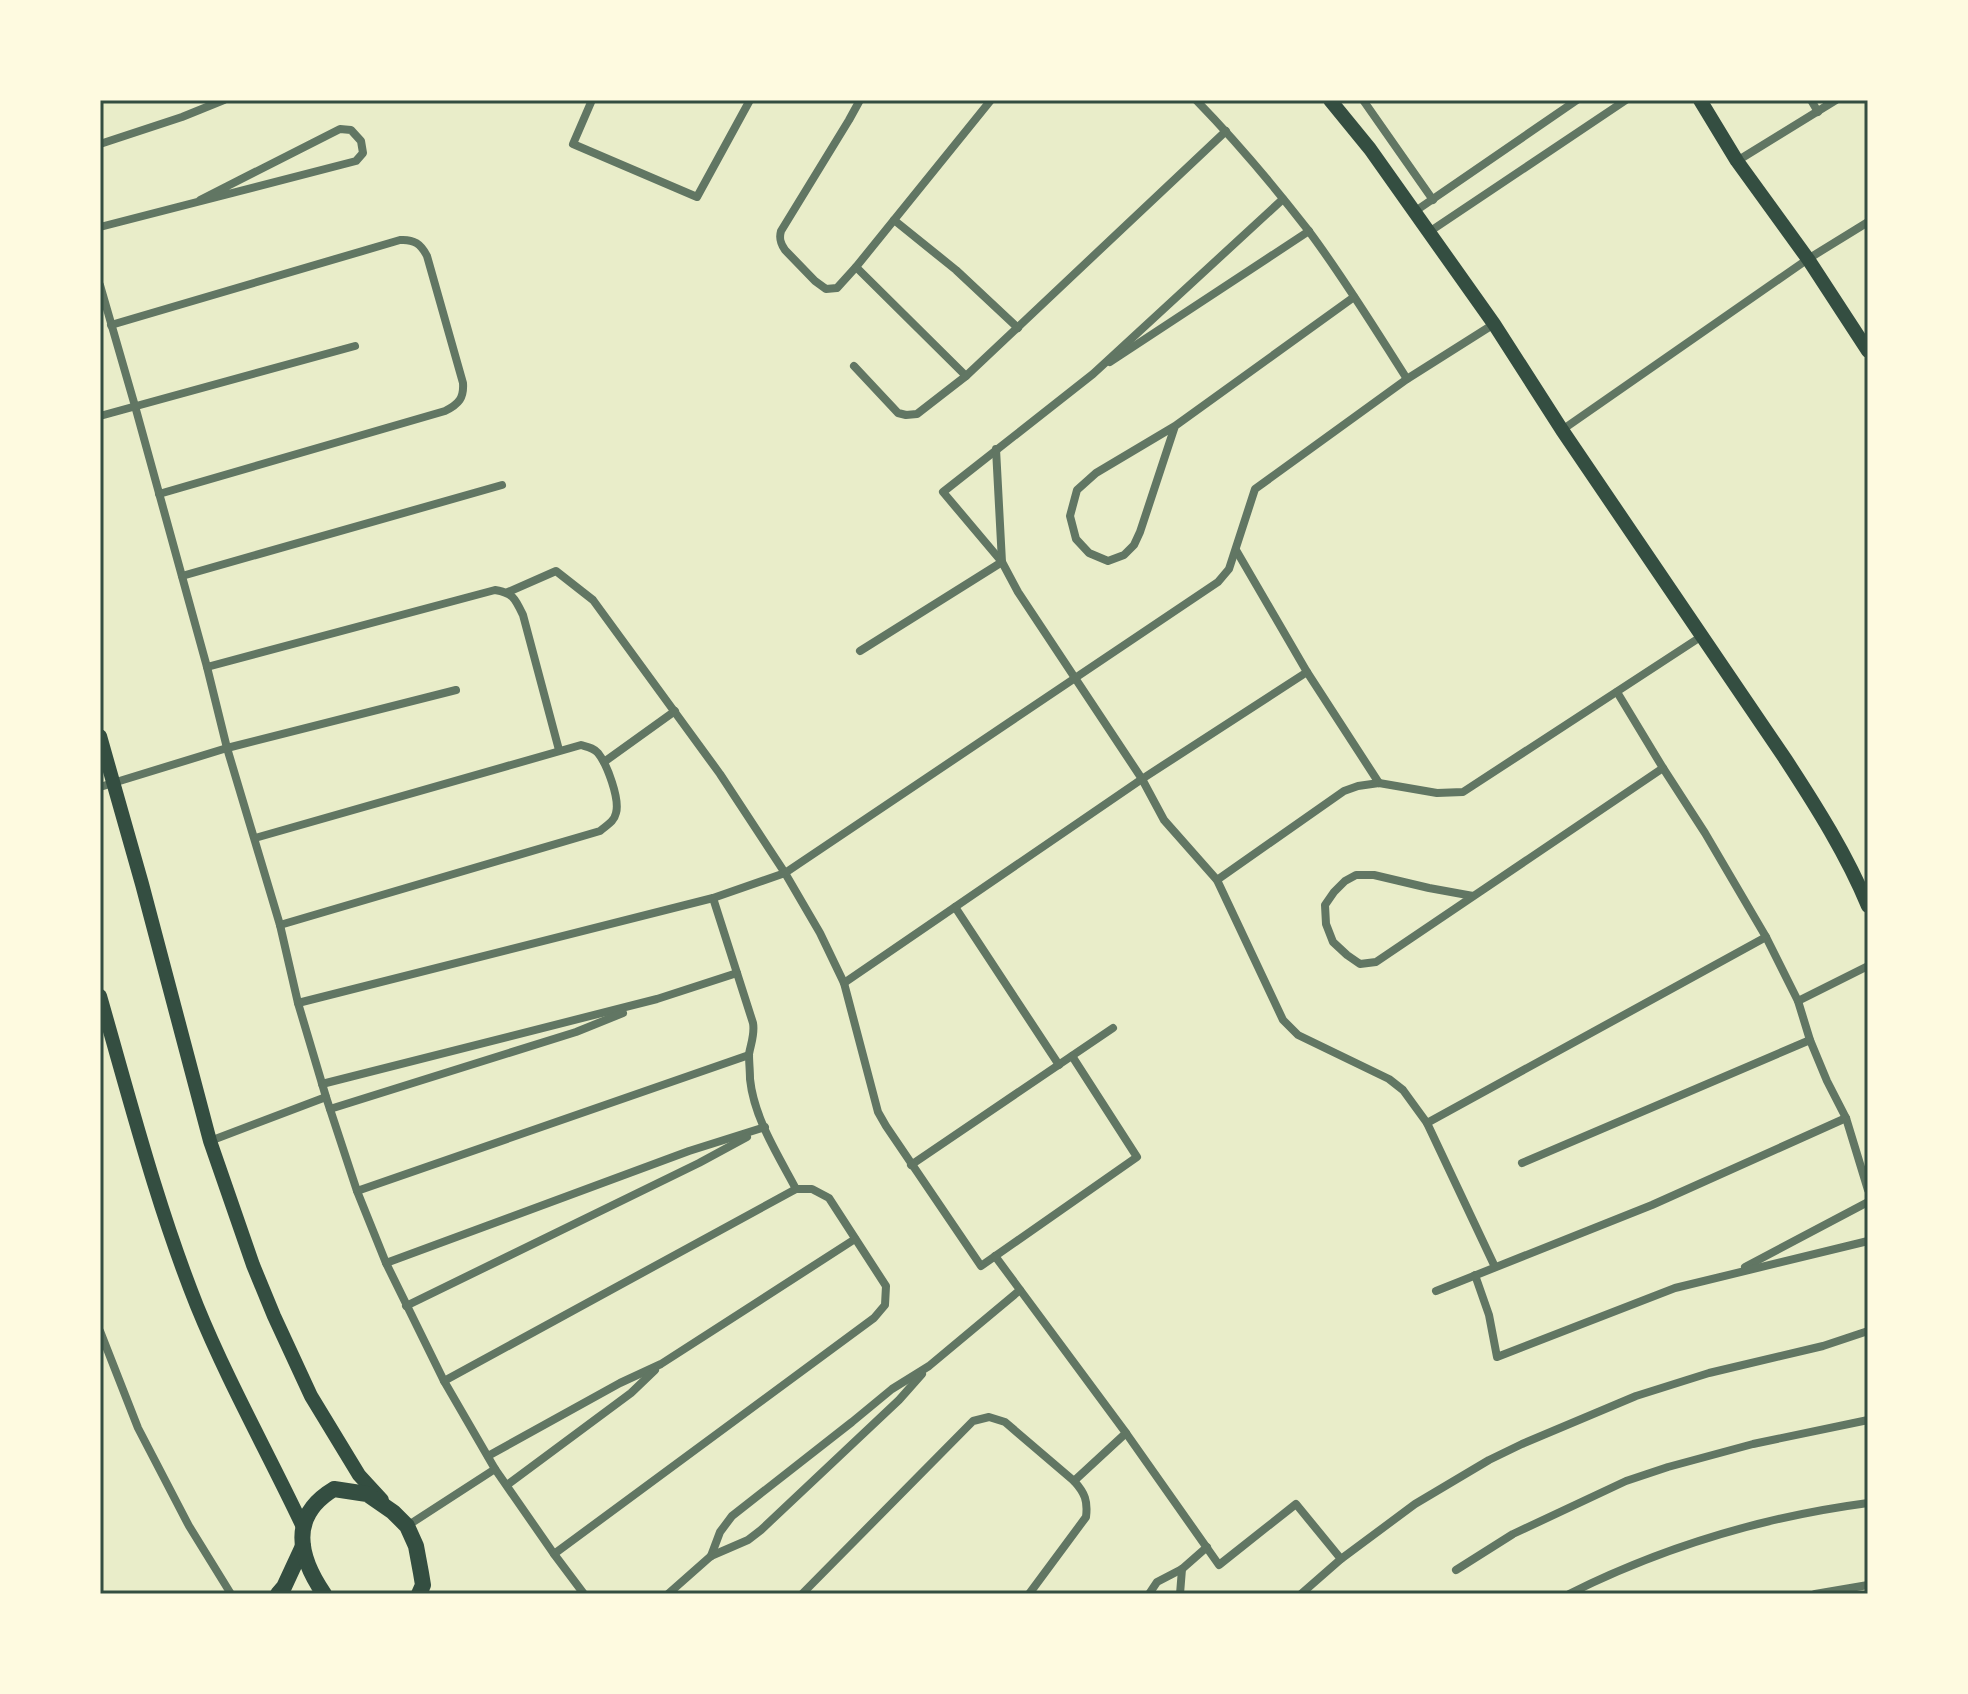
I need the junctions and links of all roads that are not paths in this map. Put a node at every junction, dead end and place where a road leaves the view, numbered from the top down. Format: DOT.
graph roads {
  1 [pos="224,100"];
  2 [pos="592,100"];
  3 [pos="750,100"];
  4 [pos="860,100"];
  5 [pos="866,100"];
  6 [pos="991,100"];
  7 [pos="1196,100"];
  8 [pos="1330,100"];
  9 [pos="1363,100"];
  10 [pos="1577,100"];
  11 [pos="1626,100"];
  12 [pos="1700,100"];
  13 [pos="1811,100"];
  14 [pos="1836,100"];
  15 [pos="1818,112"];
  16 [pos="849,120"];
  17 [pos="1226,131"];
  18 [pos="100,144"];
  19 [pos="1737,161"];
  20 [pos="1283,199"];
  21 [pos="200,200"];
  22 [pos="1433,200"];
  23 [pos="1414,212"];
  24 [pos="894,220"];
  25 [pos="1868,222"];
  26 [pos="100,227"];
  27 [pos="1309,231"];
  28 [pos="1429,232"];
  29 [pos="1808,259"];
  30 [pos="856,267"];
  31 [pos="100,285"];
  32 [pos="1354,297"];
  33 [pos="1494,324"];
  34 [pos="111,325"];
  35 [pos="1018,328"];
  36 [pos="355,346"];
  37 [pos="1868,351"];
  38 [pos="854,366"];
  39 [pos="1093,374"];
  40 [pos="966,376"];
  41 [pos="1407,379"];
  42 [pos="135,406"];
  43 [pos="100,416"];
  44 [pos="1175,426"];
  45 [pos="1562,430"];
  46 [pos="996,449"];
  47 [pos="502,485"];
  48 [pos="159,494"];
  49 [pos="1236,550"];
  50 [pos="1002,562"];
  51 [pos="182,576"];
  52 [pos="508,592"];
  53 [pos="1702,636"];
  54 [pos="860,651"];
  55 [pos="207,667"];
  56 [pos="1307,672"];
  57 [pos="1074,678"];
  58 [pos="456,690"];
  59 [pos="1617,692"];
  60 [pos="675,711"];
  61 [pos="100,736"];
  62 [pos="227,748"];
  63 [pos="559,750"];
  64 [pos="604,762"];
  65 [pos="1663,768"];
  66 [pos="1142,779"];
  67 [pos="1379,783"];
  68 [pos="107,785"];
  69 [pos="255,838"];
  70 [pos="785,873"];
  71 [pos="1217,880"];
  72 [pos="1473,896"];
  73 [pos="713,898"];
  74 [pos="1868,906"];
  75 [pos="955,907"];
  76 [pos="280,925"];
  77 [pos="1766,937"];
  78 [pos="1868,966"];
  79 [pos="737,973"];
  80 [pos="844,983"];
  81 [pos="100,996"];
  82 [pos="657,999"];
  83 [pos="1798,1001"];
  84 [pos="298,1003"];
  85 [pos="1113,1028"];
  86 [pos="1810,1040"];
  87 [pos="749,1055"];
  88 [pos="1072,1056"];
  89 [pos="1059,1065"];
  90 [pos="322,1084"];
  91 [pos="326,1097"];
  92 [pos="330,1109"];
  93 [pos="1846,1118"];
  94 [pos="1427,1123"];
  95 [pos="765,1127"];
  96 [pos="210,1141"];
  97 [pos="1522,1163"];
  98 [pos="911,1165"];
  99 [pos="796,1189"];
  100 [pos="1868,1190"];
  101 [pos="357,1191"];
  102 [pos="1868,1202"];
  103 [pos="855,1239"];
  104 [pos="1868,1241"];
  105 [pos="995,1256"];
  106 [pos="386,1263"];
  107 [pos="1495,1267"];
  108 [pos="1734,1273"];
  109 [pos="1475,1275"];
  110 [pos="1020,1290"];
  111 [pos="1436,1291"];
  112 [pos="406,1306"];
  113 [pos="100,1331"];
  114 [pos="1868,1331"];
  115 [pos="661,1364"];
  116 [pos="929,1366"];
  117 [pos="444,1381"];
  118 [pos="1868,1420"];
  119 [pos="1126,1433"];
  120 [pos="488,1456"];
  121 [pos="495,1469"];
  122 [pos="1074,1481"];
  123 [pos="507,1485"];
  124 [pos="1868,1503"];
  125 [pos="393,1512"];
  126 [pos="407,1526"];
  127 [pos="303,1527"];
  128 [pos="303,1546"];
  129 [pos="1207,1547"];
  130 [pos="554,1554"];
  131 [pos="711,1556"];
  132 [pos="1341,1559"];
  133 [pos="1182,1569"];
  134 [pos="1456,1570"];
  135 [pos="1868,1585"];
  136 [pos="422,1591"];
  137 [pos="231,1594"];
  138 [pos="278,1594"];
  139 [pos="324,1594"];
  140 [pos="584,1594"];
  141 [pos="668,1594"];
  142 [pos="802,1594"];
  143 [pos="1029,1594"];
  144 [pos="1149,1594"];
  145 [pos="1180,1594"];
  146 [pos="1301,1594"];
  147 [pos="1569,1594"];
  148 [pos="1815,1594"];
  1 -- 18 [label="street"];
  2 -- 3 [label="street"];
  4 -- 16 [label="street"];
  5 -- 16 [label="street"];
  6 -- 24 [label="street"];
  7 -- 17 [label="street"];
  8 -- 23 [label="main road"];
  9 -- 22 [label="street"];
  10 -- 22 [label="street"];
  11 -- 28 [label="street"];
  12 -- 19 [label="main road"];
  13 -- 15 [label="street"];
  14 -- 15 [label="street"];
  15 -- 19 [label="street"];
  16 -- 30 [label="street"];
  17 -- 20 [label="street"];
  17 -- 35 [label="street"];
  19 -- 29 [label="main road"];
  20 -- 27 [label="street"];
  20 -- 39 [label="street"];
  21 -- 21 [label="street"];
  21 -- 26 [label="street"];
  22 -- 23 [label="street"];
  23 -- 28 [label="main road"];
  24 -- 30 [label="street"];
  24 -- 35 [label="street"];
  25 -- 29 [label="street"];
  27 -- 32 [label="street"];
  27 -- 39 [label="street"];
  28 -- 33 [label="main road"];
  29 -- 37 [label="main road"];
  29 -- 45 [label="street"];
  30 -- 40 [label="street"];
  31 -- 34 [label="street"];
  32 -- 41 [label="street"];
  32 -- 44 [label="street"];
  33 -- 41 [label="street"];
  33 -- 45 [label="main road"];
  34 -- 42 [label="street"];
  34 -- 48 [label="street"];
  35 -- 40 [label="street"];
  36 -- 42 [label="street"];
  38 -- 40 [label="street"];
  39 -- 46 [label="street"];
  41 -- 49 [label="street"];
  42 -- 43 [label="street"];
  42 -- 48 [label="street"];
  44 -- 44 [label="street"];
  45 -- 53 [label="main road"];
  46 -- 50 [label="street"];
  46 -- 50 [label="street"];
  47 -- 51 [label="street"];
  48 -- 51 [label="street"];
  49 -- 56 [label="street"];
  49 -- 57 [label="street"];
  50 -- 54 [label="street"];
  50 -- 57 [label="street"];
  51 -- 55 [label="street"];
  52 -- 55 [label="street"];
  52 -- 60 [label="street"];
  52 -- 63 [label="street"];
  53 -- 59 [label="street"];
  53 -- 74 [label="main road"];
  55 -- 62 [label="street"];
  56 -- 66 [label="street"];
  56 -- 67 [label="street"];
  57 -- 66 [label="street"];
  57 -- 70 [label="street"];
  58 -- 62 [label="street"];
  59 -- 65 [label="street"];
  59 -- 67 [label="street"];
  60 -- 64 [label="street"];
  60 -- 70 [label="street"];
  61 -- 68 [label="main road"];
  62 -- 68 [label="street"];
  62 -- 69 [label="street"];
  63 -- 64 [label="street"];
  63 -- 69 [label="street"];
  64 -- 76 [label="street"];
  65 -- 72 [label="street"];
  65 -- 77 [label="street"];
  66 -- 71 [label="street"];
  66 -- 75 [label="street"];
  67 -- 71 [label="street"];
  68 -- 96 [label="main road"];
  69 -- 76 [label="street"];
  70 -- 73 [label="street"];
  70 -- 80 [label="street"];
  71 -- 94 [label="street"];
  72 -- 72 [label="street"];
  73 -- 79 [label="street"];
  73 -- 84 [label="street"];
  75 -- 80 [label="street"];
  75 -- 89 [label="street"];
  76 -- 84 [label="street"];
  77 -- 83 [label="street"];
  77 -- 94 [label="street"];
  78 -- 83 [label="street"];
  79 -- 82 [label="street"];
  79 -- 87 [label="street"];
  80 -- 98 [label="street"];
  81 -- 127 [label="main road"];
  82 -- 90 [label="street"];
  82 -- 92 [label="street"];
  83 -- 86 [label="street"];
  84 -- 90 [label="street"];
  85 -- 88 [label="street"];
  86 -- 93 [label="street"];
  86 -- 97 [label="street"];
  87 -- 95 [label="street"];
  87 -- 101 [label="street"];
  88 -- 89 [label="street"];
  88 -- 105 [label="street"];
  89 -- 98 [label="street"];
  90 -- 91 [label="street"];
  91 -- 92 [label="street"];
  91 -- 96 [label="street"];
  92 -- 101 [label="street"];
  93 -- 100 [label="street"];
  93 -- 107 [label="street"];
  94 -- 107 [label="street"];
  95 -- 99 [label="street"];
  95 -- 106 [label="street"];
  95 -- 112 [label="street"];
  96 -- 125 [label="main road"];
  98 -- 105 [label="street"];
  99 -- 103 [label="street"];
  99 -- 117 [label="street"];
  101 -- 106 [label="street"];
  102 -- 108 [label="street"];
  103 -- 115 [label="street"];
  103 -- 130 [label="street"];
  104 -- 108 [label="street"];
  105 -- 110 [label="street"];
  106 -- 112 [label="street"];
  107 -- 109 [label="street"];
  108 -- 109 [label="street"];
  109 -- 111 [label="street"];
  110 -- 116 [label="street"];
  110 -- 119 [label="street"];
  112 -- 117 [label="street"];
  113 -- 137 [label="street"];
  114 -- 132 [label="street"];
  115 -- 120 [label="street"];
  115 -- 123 [label="street"];
  116 -- 131 [label="street"];
  116 -- 131 [label="street"];
  117 -- 120 [label="street"];
  118 -- 134 [label="street"];
  119 -- 122 [label="street"];
  119 -- 129 [label="street"];
  120 -- 121 [label="street"];
  121 -- 123 [label="street"];
  121 -- 126 [label="street"];
  122 -- 142 [label="street"];
  122 -- 143 [label="street"];
  123 -- 130 [label="street"];
  124 -- 147 [label="street"];
  125 -- 126 [label="main road"];
  125 -- 127 [label="main road"];
  126 -- 136 [label="main road"];
  127 -- 128 [label="main road"];
  128 -- 138 [label="main road"];
  128 -- 139 [label="main road"];
  129 -- 132 [label="street"];
  129 -- 133 [label="street"];
  130 -- 140 [label="street"];
  131 -- 141 [label="street"];
  132 -- 146 [label="street"];
  133 -- 144 [label="street"];
  133 -- 145 [label="street"];
  135 -- 148 [label="street"];
}
